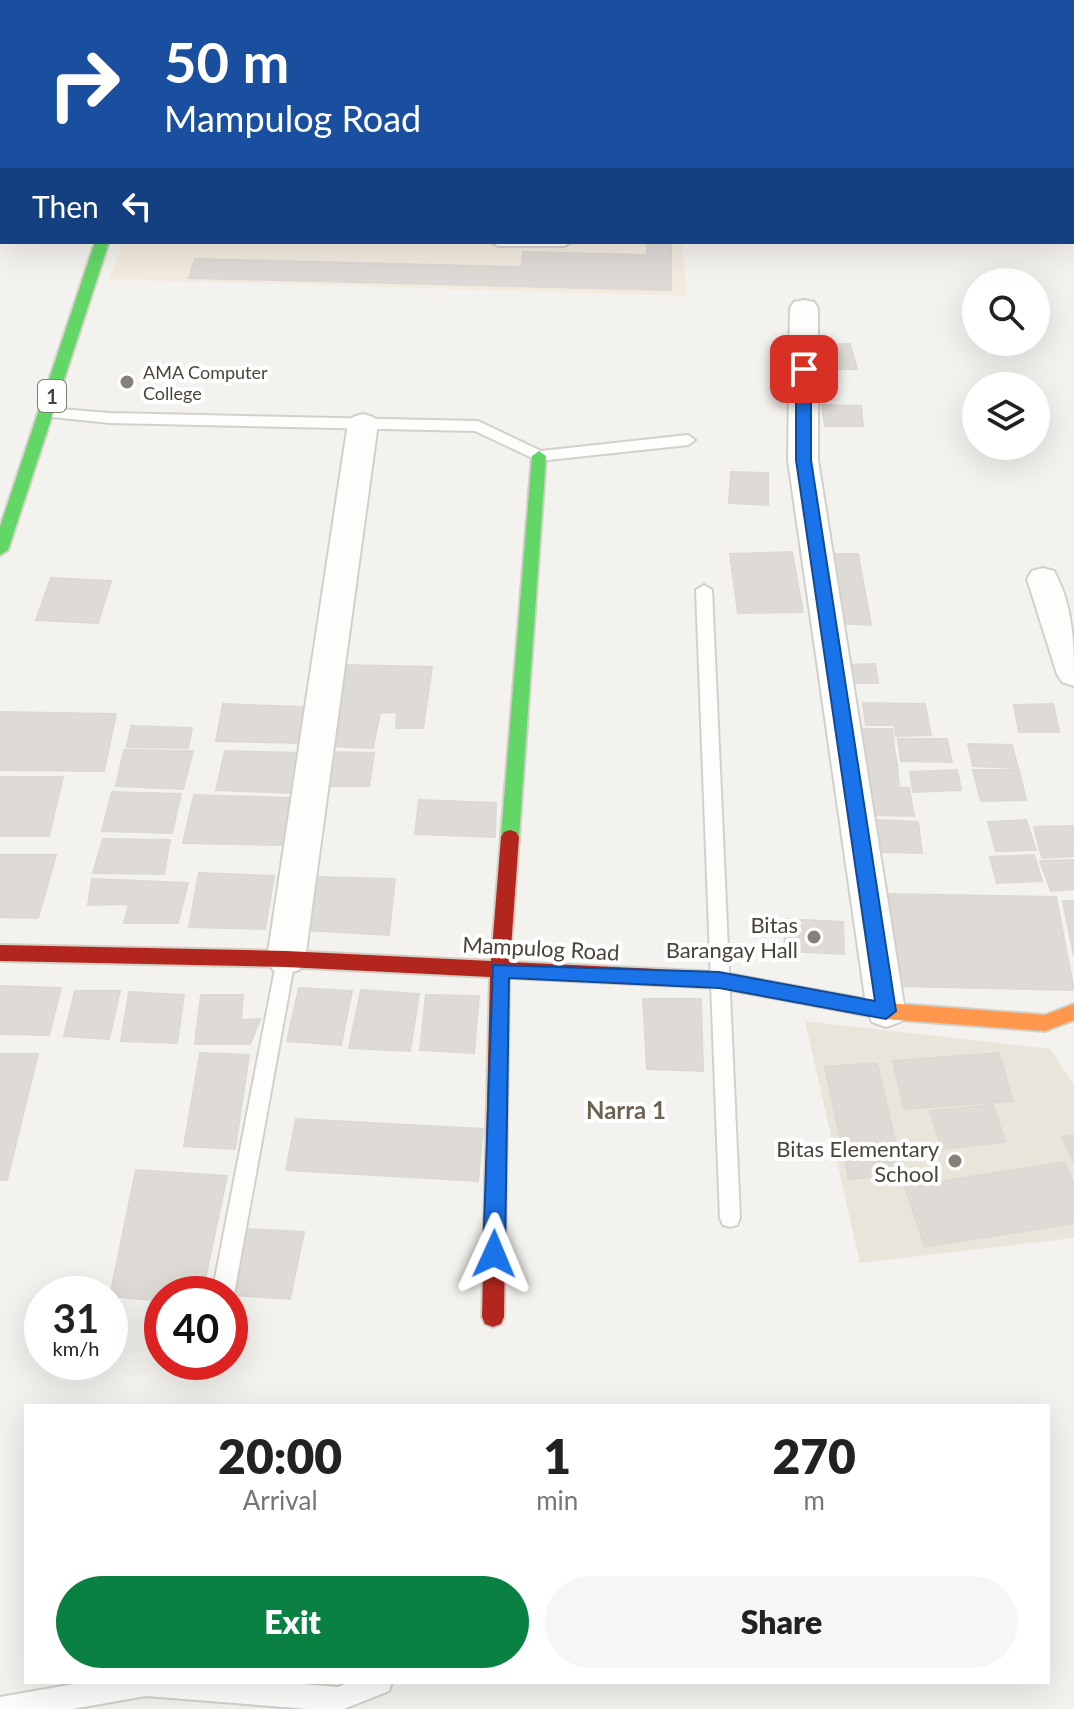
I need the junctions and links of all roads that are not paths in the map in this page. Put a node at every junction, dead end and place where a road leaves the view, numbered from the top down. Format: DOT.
graph roads {
  1 [pos="101,244"];
  2 [pos="804,308"];
  3 [pos="47,413"];
  4 [pos="363,423"];
  5 [pos="688,440"];
  6 [pos="539,456"];
  7 [pos="0,550"];
  8 [pos="1043,579"];
  9 [pos="704,590"];
  10 [pos="1074,674"];
  11 [pos="0,953"];
  12 [pos="286,959"];
  13 [pos="500,970"];
  14 [pos="719,980"];
  15 [pos="886,1011"];
  16 [pos="1074,1012"];
  17 [pos="730,1218"];
  18 [pos="226,1276"];
  19 [pos="493,1317"];
  20 [pos="146,1684"];
  21 [pos="146,1684"];
  22 [pos="375,1684"];
  23 [pos="0,1709"];
  1 -- 3 [label="main road, 1"];
  2 -- 15 [label="street"];
  3 -- 4 [label="lane"];
  3 -- 7 [label="main road, 1"];
  4 -- 6 [label="lane"];
  4 -- 12 [label="street"];
  5 -- 6 [label="lane"];
  6 -- 13 [label="main road"];
  8 -- 10 [label="street"];
  9 -- 14 [label="lane"];
  11 -- 12 [label="main road, Mampulog Road"];
  12 -- 13 [label="main road, Mampulog Road"];
  12 -- 18 [label="lane"];
  13 -- 14 [label="main road, Mampulog Road"];
  13 -- 19 [label="main road"];
  14 -- 15 [label="main road, Mampulog Road"];
  14 -- 17 [label="lane"];
  15 -- 16 [label="main road, Mampulog Road"];
  20 -- 23 [label="lane"];
  21 -- 22 [label="lane"];
}
